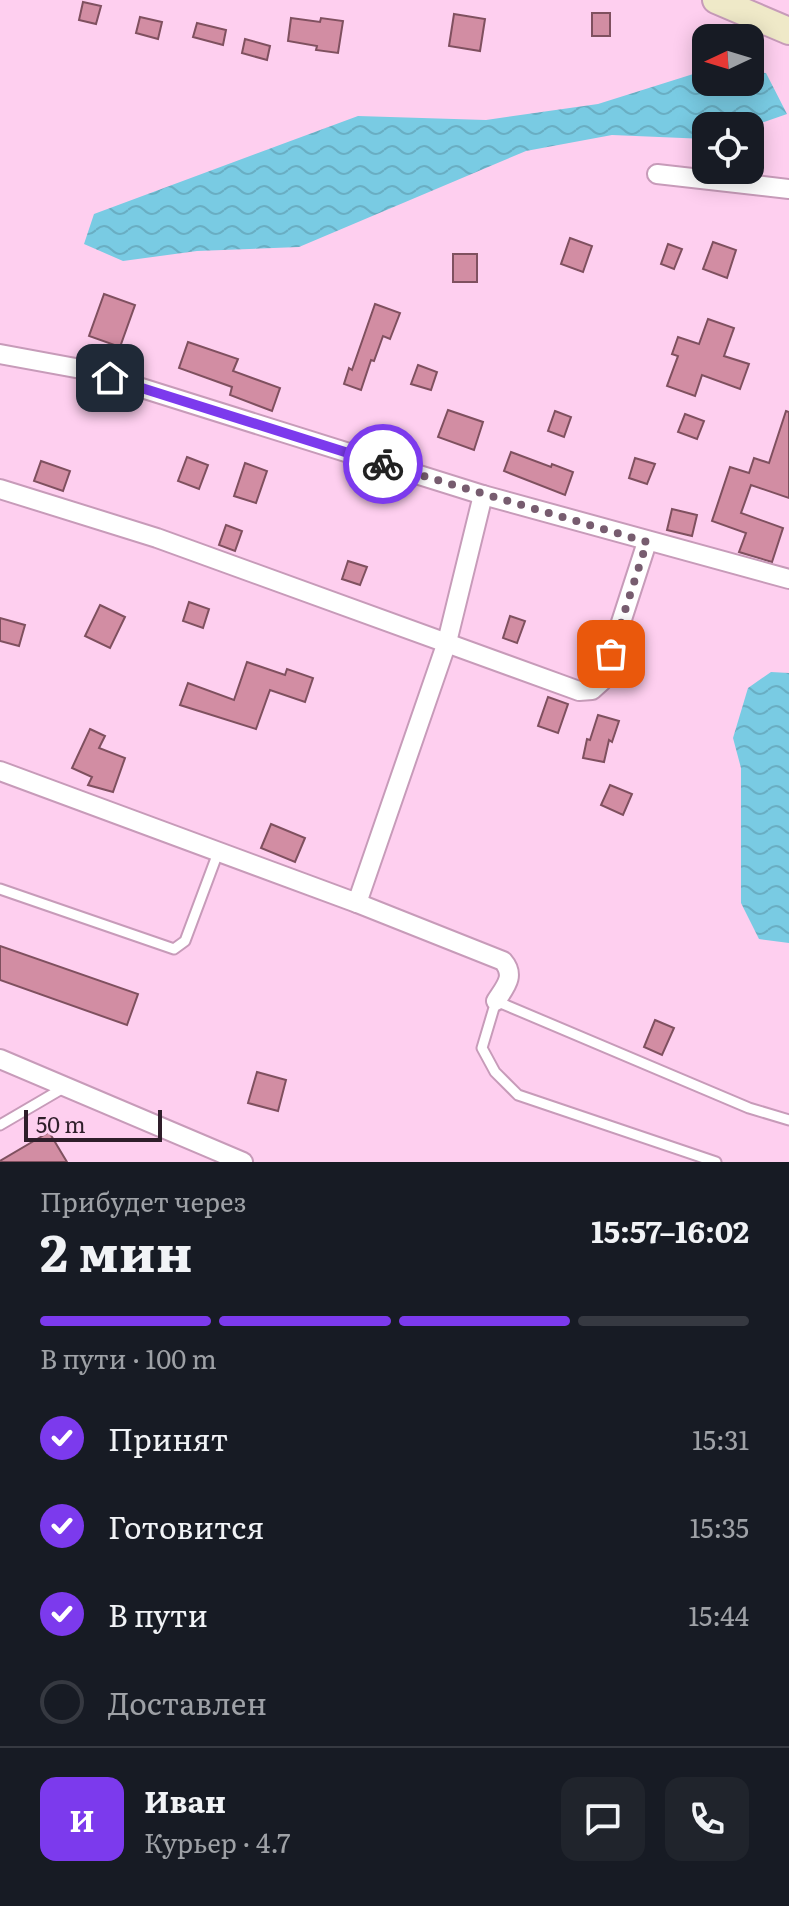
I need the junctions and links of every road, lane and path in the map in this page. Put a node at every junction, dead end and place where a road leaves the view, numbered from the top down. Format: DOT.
graph roads {
  1 [pos="716,0"];
  2 [pos="789,31"];
  3 [pos="657,174"];
  4 [pos="789,189"];
  5 [pos="0,354"];
  6 [pos="0,489"];
  7 [pos="483,495"];
  8 [pos="647,542"];
  9 [pos="789,579"];
  10 [pos="447,642"];
  11 [pos="0,771"];
  12 [pos="219,850"];
  13 [pos="0,889"];
  14 [pos="357,903"];
  15 [pos="496,1001"];
  16 [pos="2,1061"];
  17 [pos="65,1087"];
  18 [pos="789,1120"];
  19 [pos="0,1125"];
  20 [pos="243,1162"];
  21 [pos="716,1162"];
  1 -- 2 [label="main road"];
  3 -- 4 [label="street"];
  5 -- 7 [label="street"];
  6 -- 10 [label="street"];
  7 -- 8 [label="street"];
  7 -- 10 [label="street"];
  8 -- 9 [label="street"];
  8 -- 10 [label="street"];
  10 -- 14 [label="street"];
  11 -- 12 [label="street"];
  12 -- 13 [label="lane"];
  12 -- 14 [label="street"];
  14 -- 15 [label="street"];
  15 -- 18 [label="lane"];
  15 -- 21 [label="lane"];
  16 -- 17 [label="street"];
  17 -- 19 [label="lane"];
  17 -- 20 [label="street"];
}
